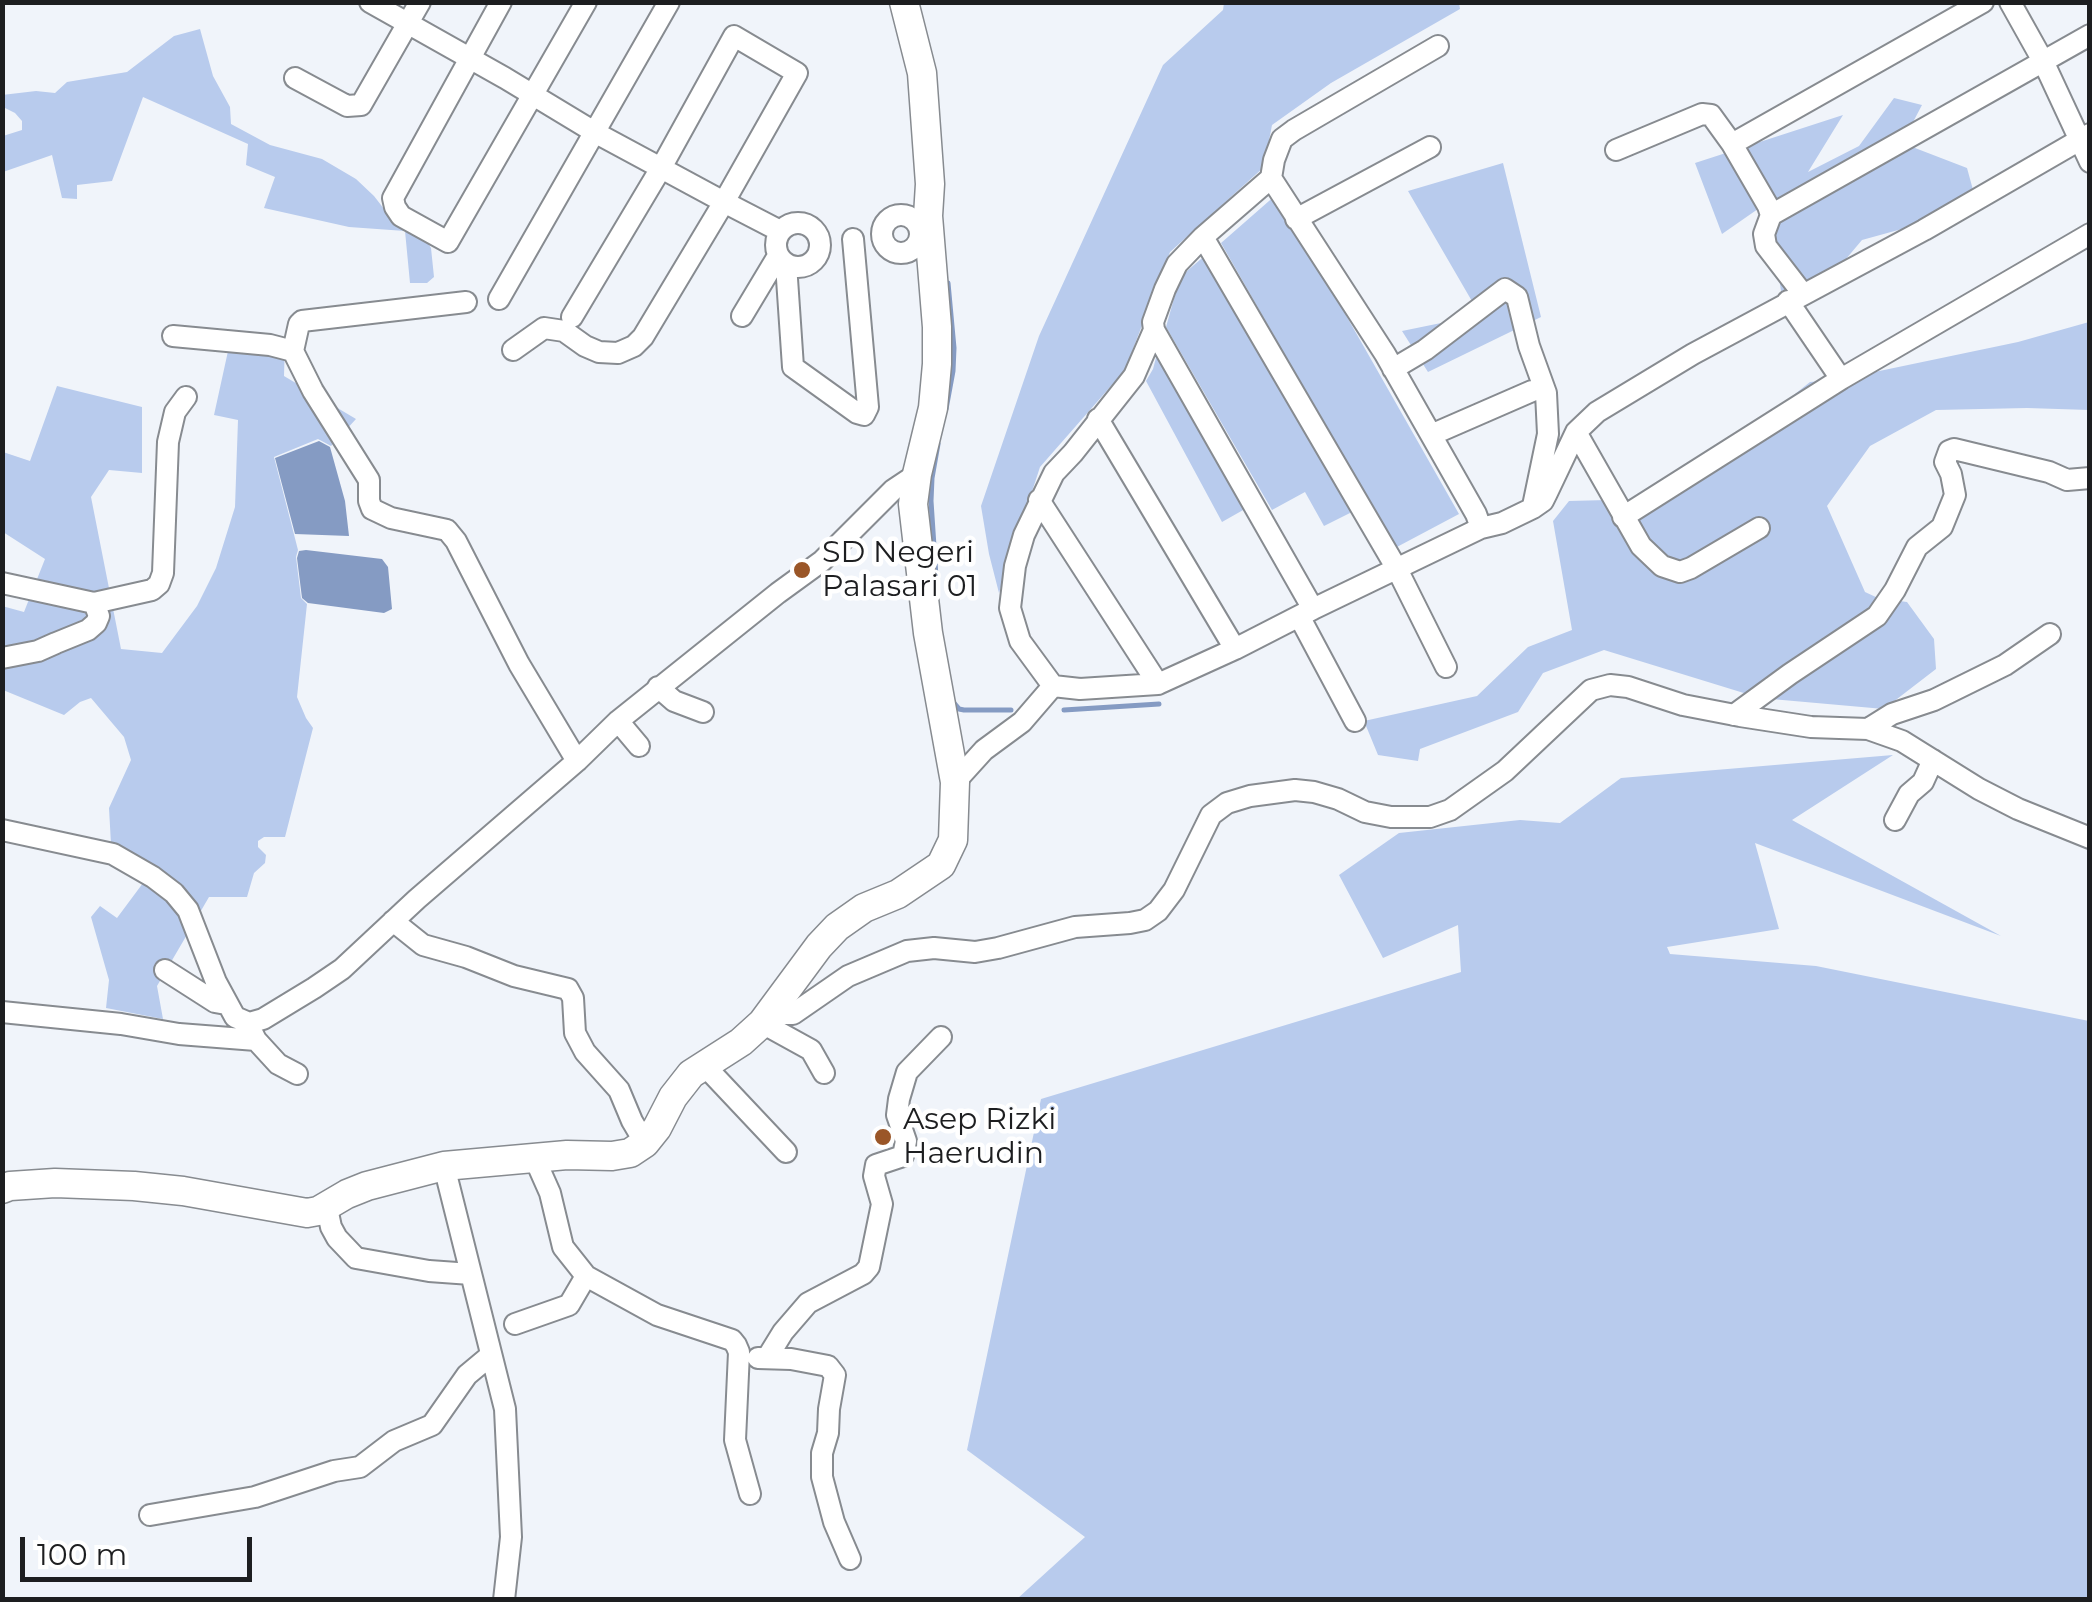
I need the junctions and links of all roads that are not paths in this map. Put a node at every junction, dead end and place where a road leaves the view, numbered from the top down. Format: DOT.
graph roads {
  1 [pos="370,2"];
  2 [pos="420,2"];
  3 [pos="501,2"];
  4 [pos="586,2"];
  5 [pos="669,2"];
  6 [pos="1984,2"];
  7 [pos="2010,2"];
  8 [pos="904,8"];
  9 [pos="408,25"];
  10 [pos="2090,35"];
  11 [pos="1438,46"];
  12 [pos="470,59"];
  13 [pos="2044,61"];
  14 [pos="295,78"];
  15 [pos="533,94"];
  16 [pos="596,132"];
  17 [pos="2084,137"];
  18 [pos="1732,144"];
  19 [pos="1430,147"];
  20 [pos="1616,150"];
  21 [pos="2090,162"];
  22 [pos="661,168"];
  23 [pos="1271,178"];
  24 [pos="724,202"];
  25 [pos="1771,215"];
  26 [pos="1296,219"];
  27 [pos="780,231"];
  28 [pos="925,234"];
  29 [pos="2090,234"];
  30 [pos="1203,237"];
  31 [pos="854,238"];
  32 [pos="820,242"];
  33 [pos="782,260"];
  34 [pos="1796,298"];
  35 [pos="499,299"];
  36 [pos="466,302"];
  37 [pos="742,316"];
  38 [pos="572,317"];
  39 [pos="1154,330"];
  40 [pos="173,336"];
  41 [pos="512,350"];
  42 [pos="292,351"];
  43 [pos="1393,368"];
  44 [pos="1841,378"];
  45 [pos="1532,391"];
  46 [pos="186,397"];
  47 [pos="1098,420"];
  48 [pos="1576,432"];
  49 [pos="1432,434"];
  50 [pos="917,474"];
  51 [pos="2090,478"];
  52 [pos="1039,500"];
  53 [pos="1533,508"];
  54 [pos="1622,516"];
  55 [pos="1481,528"];
  56 [pos="1760,528"];
  57 [pos="1396,569"];
  58 [pos="2,584"];
  59 [pos="94,603"];
  60 [pos="1306,612"];
  61 [pos="2050,634"];
  62 [pos="1235,650"];
  63 [pos="2,658"];
  64 [pos="1446,667"];
  65 [pos="1158,684"];
  66 [pos="1052,686"];
  67 [pos="658,687"];
  68 [pos="703,712"];
  69 [pos="1734,715"];
  70 [pos="618,721"];
  71 [pos="1355,721"];
  72 [pos="1868,729"];
  73 [pos="639,746"];
  74 [pos="577,760"];
  75 [pos="1933,760"];
  76 [pos="955,782"];
  77 [pos="1895,820"];
  78 [pos="2,830"];
  79 [pos="2090,838"];
  80 [pos="393,921"];
  81 [pos="164,970"];
  82 [pos="226,1004"];
  83 [pos="2,1012"];
  84 [pos="766,1018"];
  85 [pos="253,1031"];
  86 [pos="941,1038"];
  87 [pos="704,1065"];
  88 [pos="824,1073"];
  89 [pos="297,1074"];
  90 [pos="646,1143"];
  91 [pos="786,1152"];
  92 [pos="534,1157"];
  93 [pos="444,1166"];
  94 [pos="2,1189"];
  95 [pos="326,1208"];
  96 [pos="472,1274"];
  97 [pos="586,1276"];
  98 [pos="515,1324"];
  99 [pos="491,1355"];
  100 [pos="739,1357"];
  101 [pos="767,1358"];
  102 [pos="750,1494"];
  103 [pos="150,1515"];
  104 [pos="850,1559"];
  105 [pos="504,1600"];
  1 -- 9 [label="street"];
  2 -- 9 [label="street"];
  3 -- 12 [label="street"];
  4 -- 15 [label="street"];
  5 -- 16 [label="street"];
  6 -- 18 [label="street"];
  7 -- 13 [label="street"];
  8 -- 28 [label="main road"];
  9 -- 12 [label="street"];
  9 -- 14 [label="street"];
  10 -- 13 [label="street"];
  11 -- 23 [label="street"];
  12 -- 15 [label="street"];
  12 -- 15 [label="street"];
  13 -- 17 [label="street"];
  13 -- 25 [label="street"];
  15 -- 16 [label="street"];
  16 -- 22 [label="street"];
  16 -- 35 [label="street"];
  17 -- 21 [label="street"];
  17 -- 34 [label="street"];
  18 -- 20 [label="street"];
  18 -- 25 [label="street"];
  19 -- 26 [label="street"];
  22 -- 24 [label="street"];
  22 -- 24 [label="street"];
  22 -- 38 [label="street"];
  23 -- 26 [label="street"];
  23 -- 30 [label="street"];
  24 -- 27 [label="street"];
  24 -- 41 [label="street"];
  25 -- 34 [label="street"];
  26 -- 43 [label="street"];
  27 -- 32 [label="street"];
  27 -- 33 [label="street"];
  28 -- 31 [label="street"];
  28 -- 50 [label="main road"];
  29 -- 44 [label="street"];
  30 -- 39 [label="street"];
  30 -- 57 [label="street"];
  31 -- 32 [label="street"];
  31 -- 33 [label="street"];
  32 -- 33 [label="street"];
  33 -- 37 [label="street"];
  34 -- 44 [label="street"];
  34 -- 48 [label="street"];
  36 -- 42 [label="street"];
  39 -- 47 [label="street"];
  39 -- 60 [label="street"];
  40 -- 42 [label="street"];
  42 -- 74 [label="street"];
  43 -- 49 [label="street"];
  43 -- 53 [label="street"];
  44 -- 54 [label="street"];
  45 -- 49 [label="street"];
  46 -- 59 [label="street"];
  47 -- 52 [label="street"];
  47 -- 62 [label="street"];
  48 -- 53 [label="street"];
  48 -- 54 [label="street"];
  49 -- 55 [label="street"];
  50 -- 67 [label="street"];
  50 -- 76 [label="main road"];
  51 -- 69 [label="street"];
  52 -- 65 [label="street"];
  52 -- 66 [label="street"];
  53 -- 55 [label="street"];
  54 -- 56 [label="street"];
  55 -- 57 [label="street"];
  57 -- 60 [label="street"];
  57 -- 64 [label="street"];
  58 -- 59 [label="street"];
  59 -- 63 [label="street"];
  60 -- 62 [label="street"];
  60 -- 71 [label="street"];
  61 -- 72 [label="street"];
  62 -- 65 [label="street"];
  65 -- 66 [label="street"];
  66 -- 76 [label="street"];
  67 -- 68 [label="street"];
  67 -- 70 [label="street"];
  69 -- 72 [label="street"];
  69 -- 84 [label="street"];
  70 -- 73 [label="street"];
  70 -- 74 [label="street"];
  72 -- 75 [label="street"];
  74 -- 80 [label="street"];
  75 -- 77 [label="street"];
  75 -- 79 [label="street"];
  76 -- 84 [label="main road"];
  78 -- 82 [label="street"];
  80 -- 85 [label="street"];
  80 -- 90 [label="street"];
  81 -- 82 [label="street"];
  82 -- 85 [label="street"];
  83 -- 85 [label="street"];
  84 -- 87 [label="main road"];
  84 -- 88 [label="street"];
  85 -- 89 [label="street"];
  86 -- 101 [label="street"];
  87 -- 90 [label="main road"];
  87 -- 91 [label="street"];
  90 -- 92 [label="main road"];
  92 -- 93 [label="main road"];
  92 -- 97 [label="street"];
  93 -- 95 [label="main road"];
  93 -- 96 [label="street"];
  94 -- 95 [label="main road"];
  95 -- 96 [label="street"];
  96 -- 99 [label="street"];
  97 -- 98 [label="street"];
  97 -- 100 [label="street"];
  99 -- 103 [label="street"];
  99 -- 105 [label="street"];
  100 -- 101 [label="street"];
  100 -- 102 [label="street"];
  101 -- 104 [label="street"];
}
